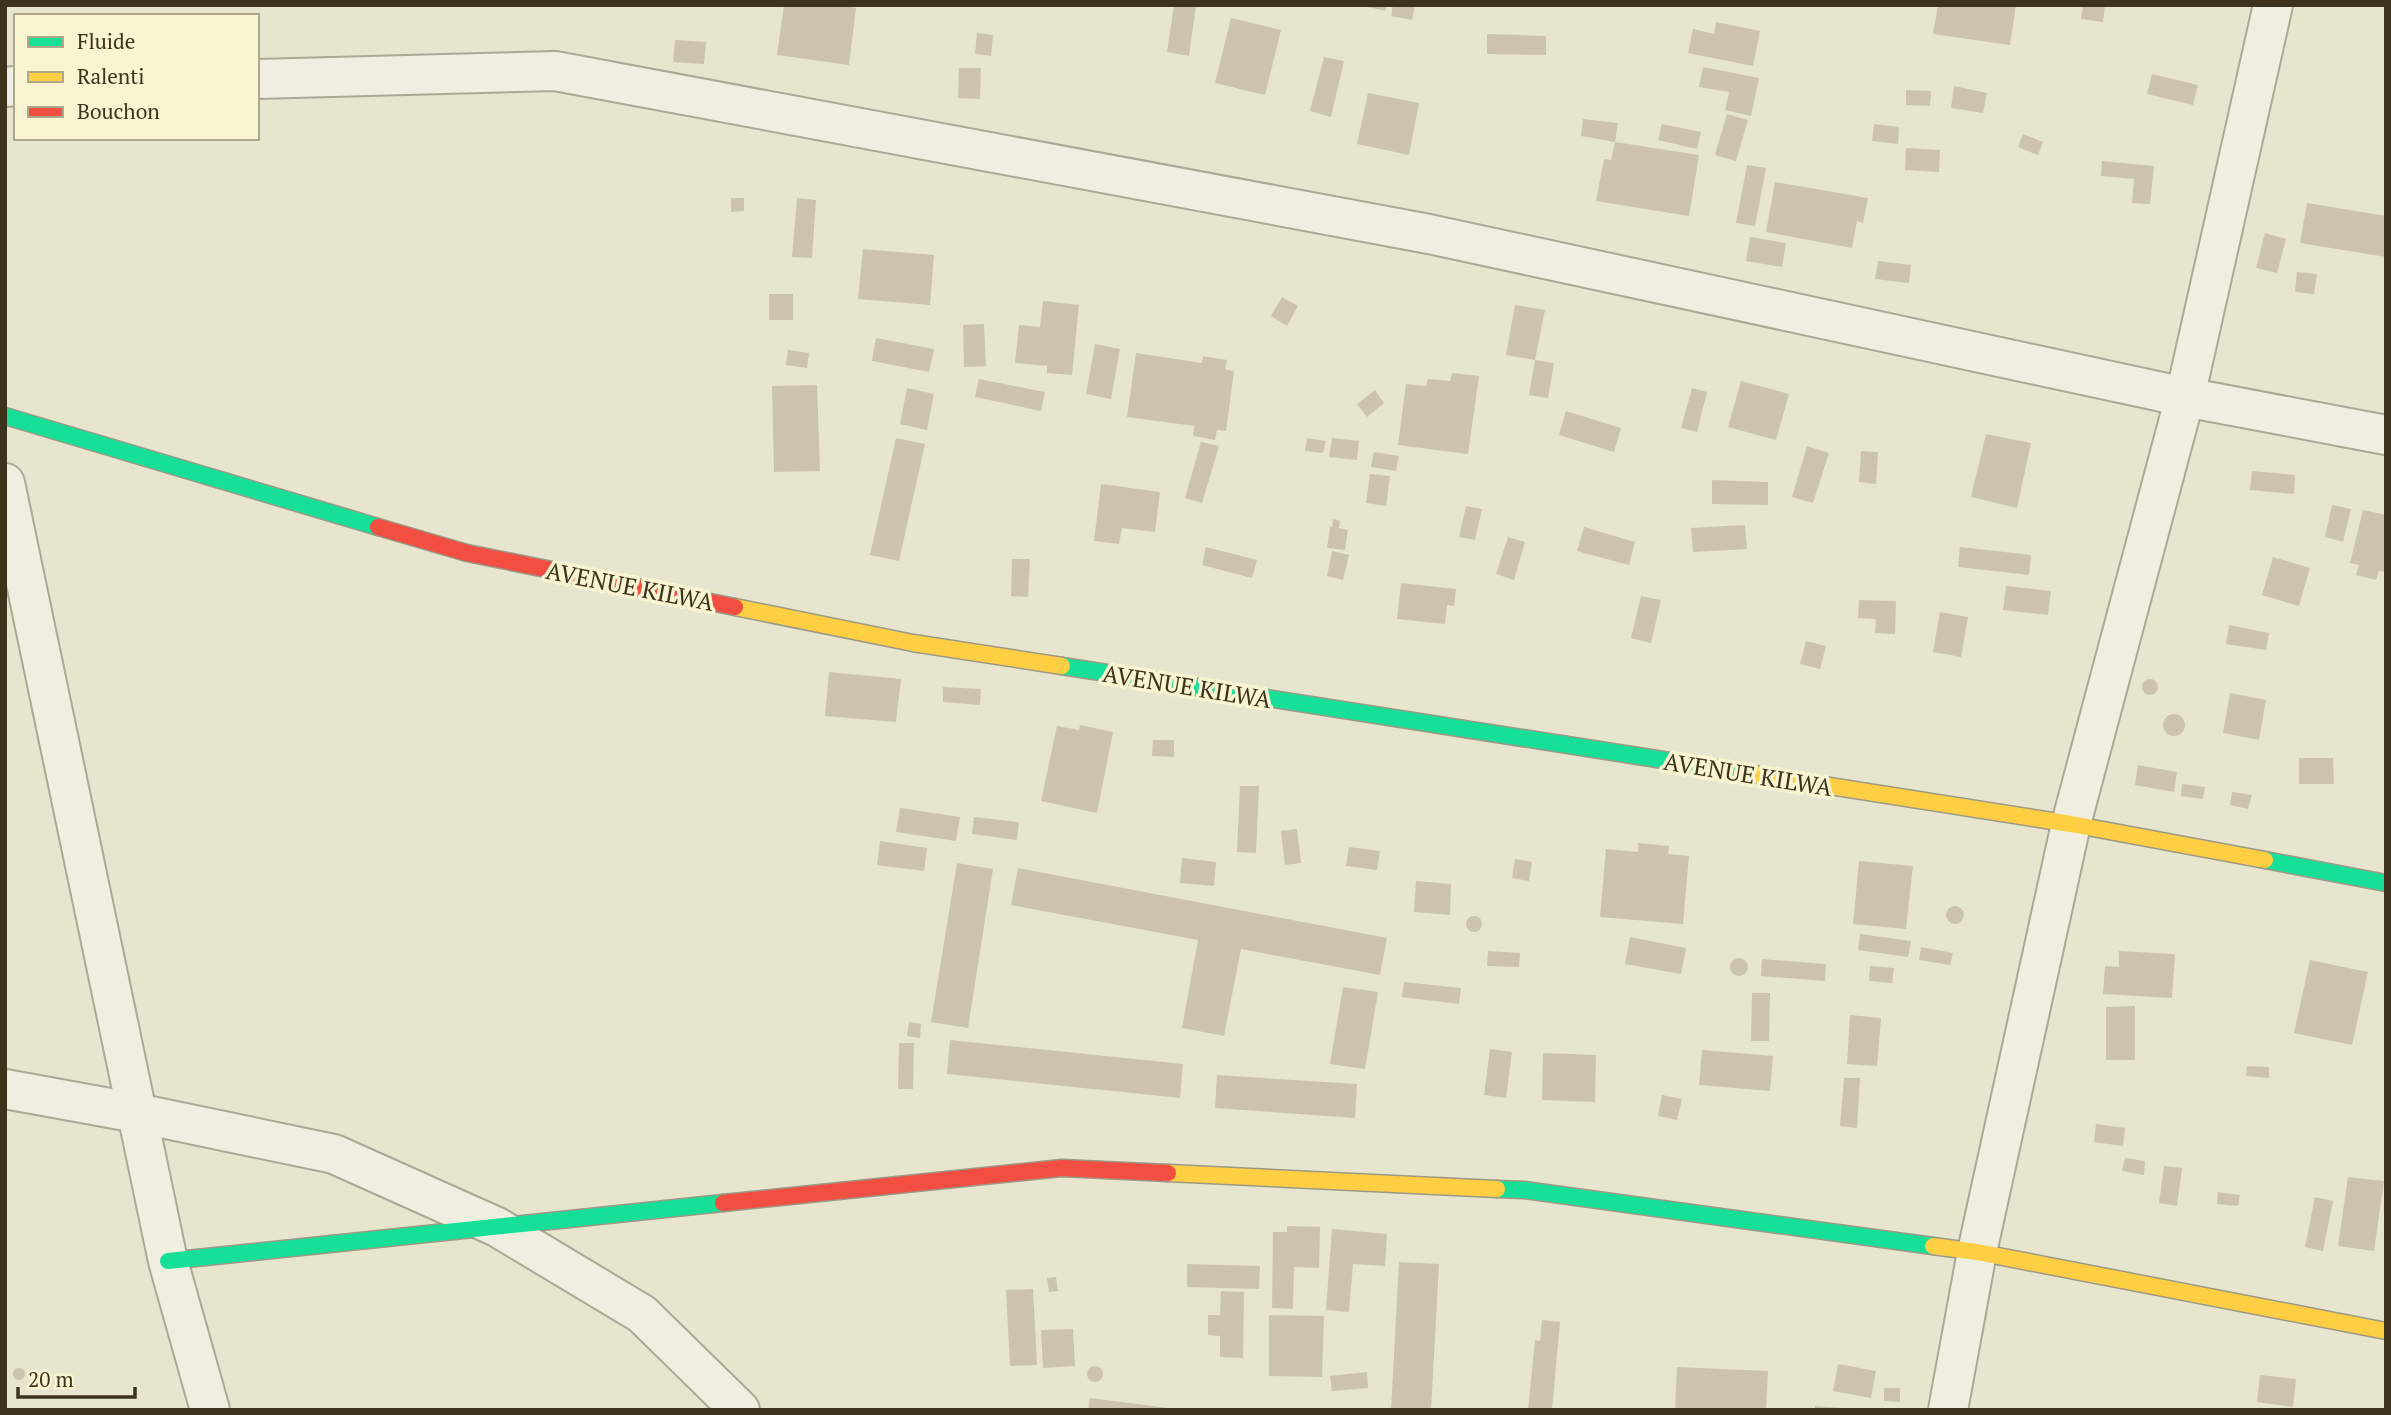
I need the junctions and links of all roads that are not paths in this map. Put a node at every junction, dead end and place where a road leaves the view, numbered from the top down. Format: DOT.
graph roads {
  1 [pos="2273,5"];
  2 [pos="259,79"];
  3 [pos="2185,397"];
  4 [pos="5,416"];
  5 [pos="2386,435"];
  6 [pos="5,483"];
  7 [pos="2071,824"];
  8 [pos="2386,883"];
  9 [pos="5,1089"];
  10 [pos="137,1113"];
  11 [pos="497,1227"];
  12 [pos="1977,1252"];
  13 [pos="168,1261"];
  14 [pos="2386,1331"];
  15 [pos="210,1410"];
  16 [pos="740,1410"];
  17 [pos="1948,1410"];
  1 -- 3 [label="street"];
  2 -- 3 [label="street"];
  3 -- 5 [label="street"];
  3 -- 7 [label="street"];
  4 -- 7 [label="street, AVENUE KILWA"];
  6 -- 10 [label="street"];
  7 -- 8 [label="street, AVENUE KILWA"];
  7 -- 12 [label="street"];
  9 -- 10 [label="street"];
  10 -- 11 [label="street"];
  10 -- 13 [label="street"];
  11 -- 12 [label="street"];
  11 -- 13 [label="street"];
  11 -- 16 [label="street"];
  12 -- 14 [label="street"];
  12 -- 17 [label="street"];
  13 -- 15 [label="street"];
}
